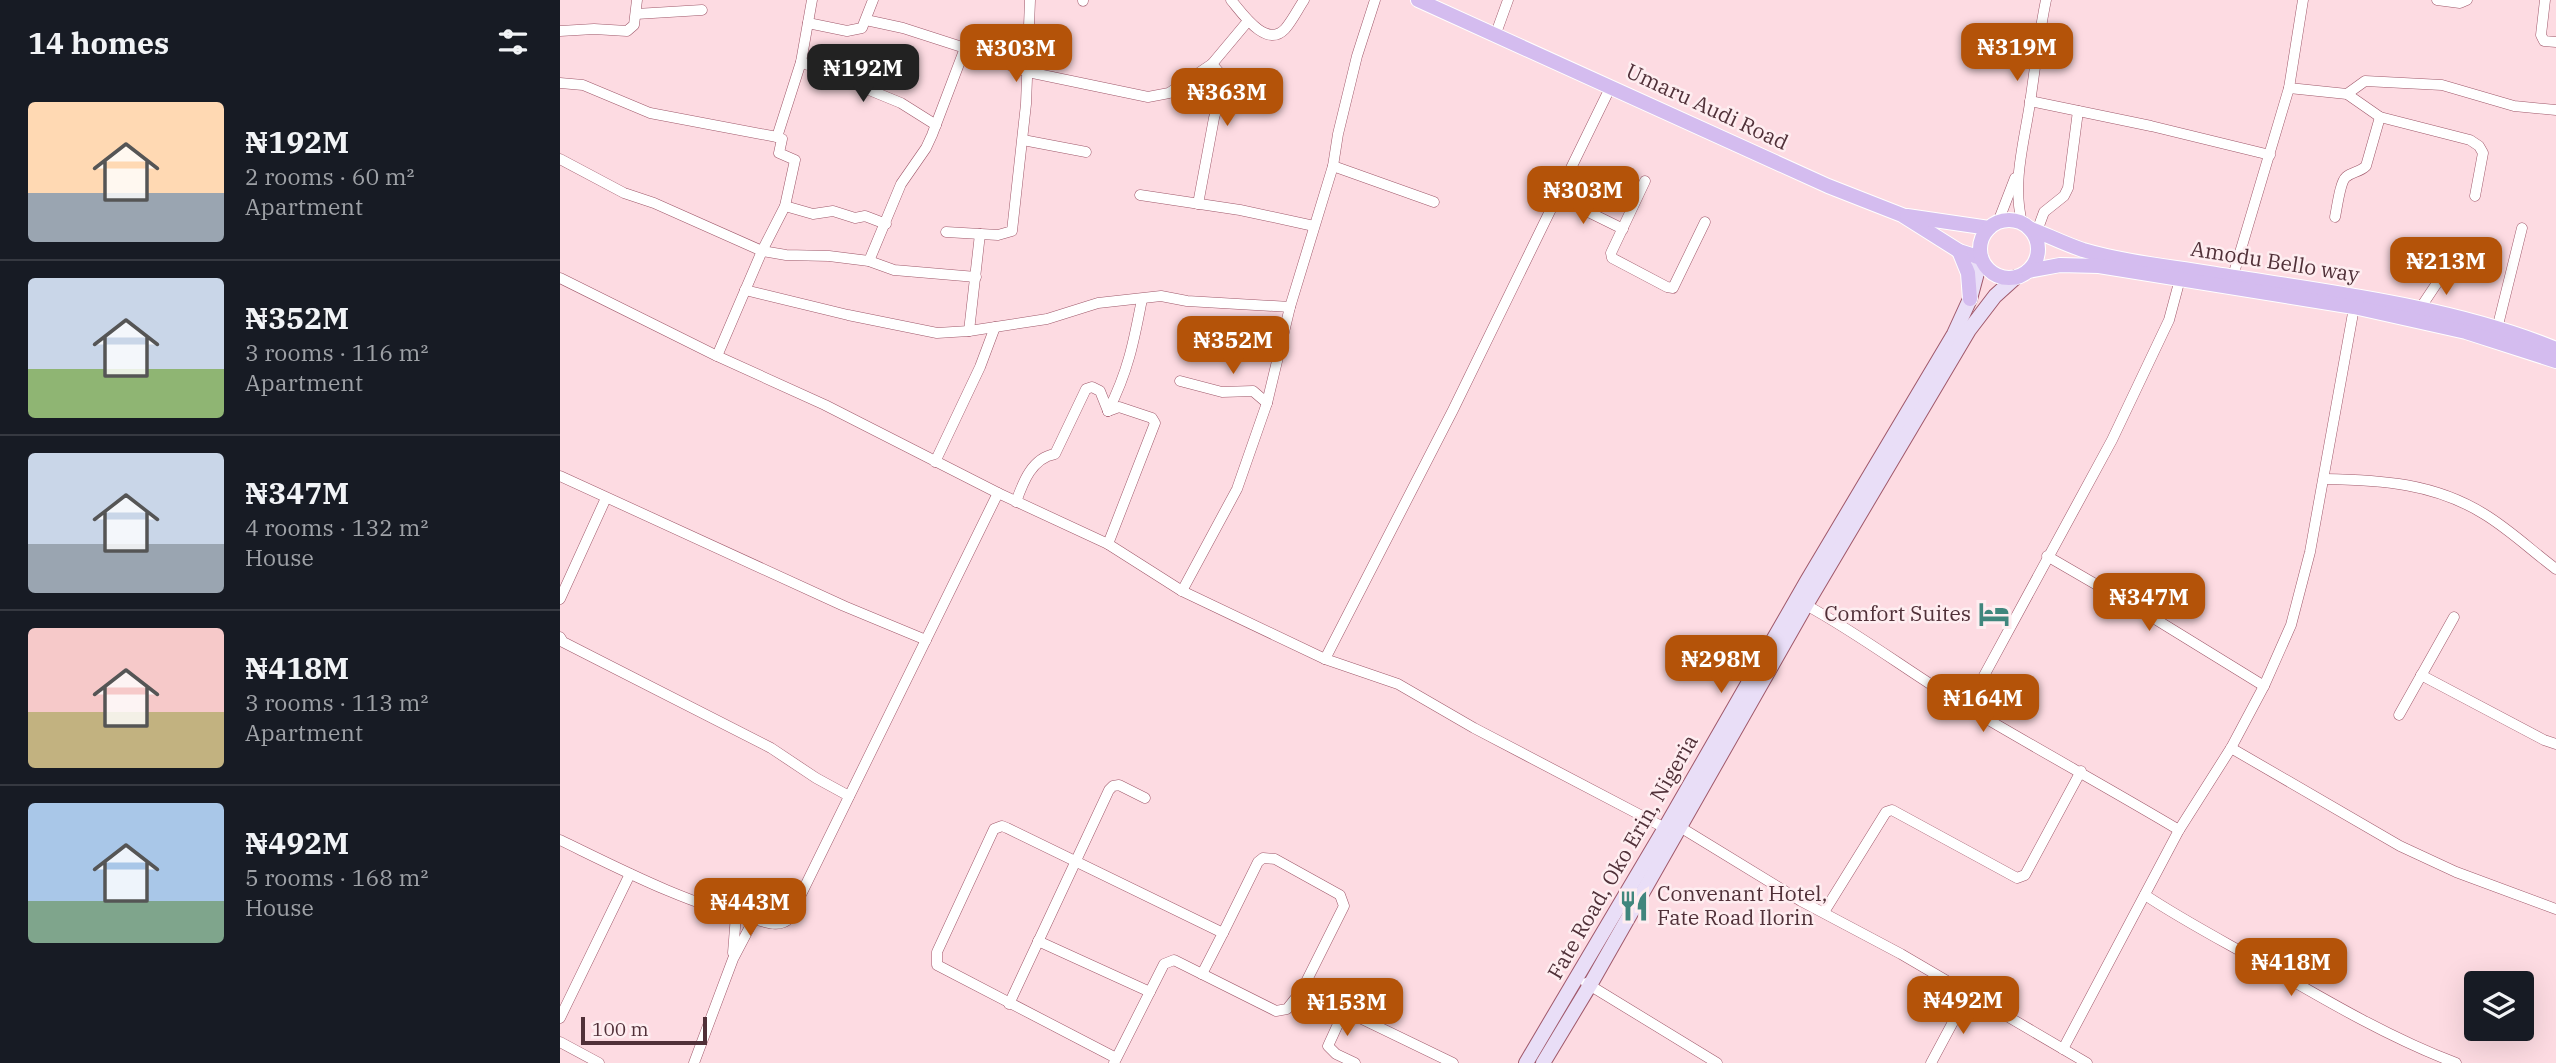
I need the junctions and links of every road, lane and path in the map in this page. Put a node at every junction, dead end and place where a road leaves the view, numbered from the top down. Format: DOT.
graph roads {
  1 [pos="637,0"];
  2 [pos="812,0"];
  3 [pos="873,0"];
  4 [pos="1030,0"];
  5 [pos="1231,0"];
  6 [pos="1304,0"];
  7 [pos="1375,0"];
  8 [pos="1418,0"];
  9 [pos="1508,0"];
  10 [pos="2046,0"];
  11 [pos="2303,0"];
  12 [pos="2437,0"];
  13 [pos="2468,0"];
  14 [pos="2545,0"];
  15 [pos="702,10"];
  16 [pos="636,14"];
  17 [pos="866,20"];
  18 [pos="1248,21"];
  19 [pos="807,23"];
  20 [pos="560,31"];
  21 [pos="1495,36"];
  22 [pos="2556,42"];
  23 [pos="965,48"];
  24 [pos="801,62"];
  25 [pos="1212,64"];
  26 [pos="1028,72"];
  27 [pos="560,83"];
  28 [pos="1611,86"];
  29 [pos="2289,88"];
  30 [pos="2347,94"];
  31 [pos="2030,101"];
  32 [pos="2556,110"];
  33 [pos="2078,111"];
  34 [pos="2380,117"];
  35 [pos="936,125"];
  36 [pos="778,137"];
  37 [pos="1023,140"];
  38 [pos="1086,152"];
  39 [pos="2270,155"];
  40 [pos="560,159"];
  41 [pos="1333,166"];
  42 [pos="2018,171"];
  43 [pos="1645,181"];
  44 [pos="1140,195"];
  45 [pos="1556,196"];
  46 [pos="2475,196"];
  47 [pos="1434,202"];
  48 [pos="1198,204"];
  49 [pos="785,206"];
  50 [pos="1902,215"];
  51 [pos="2335,217"];
  52 [pos="1705,222"];
  53 [pos="886,223"];
  54 [pos="1994,225"];
  55 [pos="1314,226"];
  56 [pos="2029,227"];
  57 [pos="1623,229"];
  58 [pos="2522,229"];
  59 [pos="946,232"];
  60 [pos="980,234"];
  61 [pos="762,251"];
  62 [pos="1959,251"];
  63 [pos="1982,258"];
  64 [pos="869,261"];
  65 [pos="2447,268"];
  66 [pos="2022,274"];
  67 [pos="2233,276"];
  68 [pos="976,277"];
  69 [pos="560,278"];
  70 [pos="2180,279"];
  71 [pos="745,290"];
  72 [pos="1142,299"];
  73 [pos="1970,299"];
  74 [pos="2355,302"];
  75 [pos="1290,307"];
  76 [pos="2420,310"];
  77 [pos="995,327"];
  78 [pos="2497,329"];
  79 [pos="969,331"];
  80 [pos="2556,349"];
  81 [pos="1950,353"];
  82 [pos="717,356"];
  83 [pos="2556,361"];
  84 [pos="1180,381"];
  85 [pos="1267,403"];
  86 [pos="1108,411"];
  87 [pos="935,462"];
  88 [pos="560,476"];
  89 [pos="2324,479"];
  90 [pos="998,493"];
  91 [pos="606,498"];
  92 [pos="1016,502"];
  93 [pos="1108,544"];
  94 [pos="2047,556"];
  95 [pos="2556,569"];
  96 [pos="1182,591"];
  97 [pos="560,599"];
  98 [pos="1806,605"];
  99 [pos="2454,617"];
  100 [pos="561,640"];
  101 [pos="926,640"];
  102 [pos="1325,659"];
  103 [pos="2421,675"];
  104 [pos="2264,686"];
  105 [pos="1967,707"];
  106 [pos="2399,715"];
  107 [pos="2556,744"];
  108 [pos="2231,748"];
  109 [pos="2081,771"];
  110 [pos="849,796"];
  111 [pos="1145,798"];
  112 [pos="1672,828"];
  113 [pos="2179,831"];
  114 [pos="560,840"];
  115 [pos="1075,862"];
  116 [pos="630,874"];
  117 [pos="2145,895"];
  118 [pos="2556,909"];
  119 [pos="1824,912"];
  120 [pos="736,915"];
  121 [pos="754,919"];
  122 [pos="1223,933"];
  123 [pos="1038,941"];
  124 [pos="733,959"];
  125 [pos="1202,974"];
  126 [pos="1584,982"];
  127 [pos="1302,990"];
  128 [pos="1150,992"];
  129 [pos="1968,994"];
  130 [pos="1009,1004"];
  131 [pos="1344,1011"];
  132 [pos="560,1018"];
  133 [pos="560,1042"];
  134 [pos="2063,1049"];
  135 [pos="1115,1061"];
  136 [pos="599,1063"];
  137 [pos="694,1063"];
  138 [pos="1355,1063"];
  139 [pos="1453,1063"];
  140 [pos="1526,1063"];
  141 [pos="1543,1063"];
  142 [pos="1717,1063"];
  143 [pos="1931,1063"];
  144 [pos="2087,1063"];
  145 [pos="2456,1063"];
  1 -- 16 [label="street"];
  2 -- 19 [label="street"];
  3 -- 17 [label="street"];
  4 -- 26 [label="street"];
  5 -- 18 [label="street"];
  6 -- 18 [label="street"];
  7 -- 41 [label="street"];
  8 -- 21 [label="main road, Umaru Audi Road"];
  9 -- 21 [label="street"];
  10 -- 31 [label="street"];
  11 -- 29 [label="street"];
  12 -- 13 [label="street"];
  14 -- 22 [label="street"];
  15 -- 16 [label="street"];
  16 -- 20 [label="street"];
  17 -- 19 [label="street"];
  17 -- 23 [label="street"];
  18 -- 25 [label="street"];
  19 -- 24 [label="street"];
  21 -- 28 [label="main road, Umaru Audi Road"];
  23 -- 26 [label="street"];
  23 -- 35 [label="street"];
  24 -- 35 [label="street"];
  24 -- 36 [label="street"];
  25 -- 26 [label="street"];
  25 -- 48 [label="street"];
  26 -- 37 [label="street"];
  27 -- 36 [label="street"];
  28 -- 45 [label="street"];
  28 -- 50 [label="main road, Umaru Audi Road"];
  29 -- 30 [label="street"];
  29 -- 39 [label="street"];
  30 -- 32 [label="street"];
  30 -- 34 [label="street"];
  31 -- 33 [label="street"];
  31 -- 42 [label="street"];
  33 -- 39 [label="street"];
  33 -- 56 [label="street"];
  34 -- 46 [label="street"];
  34 -- 51 [label="street"];
  35 -- 53 [label="street"];
  36 -- 49 [label="street"];
  37 -- 38 [label="street"];
  37 -- 60 [label="street"];
  39 -- 67 [label="street"];
  40 -- 61 [label="street"];
  41 -- 47 [label="street"];
  41 -- 55 [label="street"];
  42 -- 54 [label="street"];
  42 -- 56 [label="street"];
  43 -- 57 [label="street"];
  44 -- 48 [label="street"];
  45 -- 57 [label="street"];
  45 -- 102 [label="street"];
  48 -- 55 [label="street"];
  49 -- 53 [label="street"];
  49 -- 61 [label="street"];
  50 -- 54 [label="main road"];
  50 -- 62 [label="main road"];
  52 -- 57 [label="street"];
  53 -- 64 [label="street"];
  54 -- 56 [label="main road"];
  54 -- 63 [label="main road"];
  55 -- 75 [label="street"];
  56 -- 66 [label="main road"];
  56 -- 67 [label="main road, Amodu Bello way"];
  58 -- 78 [label="street"];
  59 -- 60 [label="street"];
  60 -- 68 [label="street"];
  61 -- 64 [label="street"];
  61 -- 71 [label="street"];
  62 -- 63 [label="main road"];
  62 -- 73 [label="main road"];
  63 -- 66 [label="main road"];
  63 -- 73 [label="street"];
  64 -- 68 [label="street"];
  65 -- 76 [label="street"];
  66 -- 70 [label="main road, Amodu Bello way"];
  66 -- 81 [label="street"];
  67 -- 74 [label="main road, Amodu Bello way"];
  68 -- 79 [label="street"];
  69 -- 82 [label="street"];
  70 -- 74 [label="main road, Amodu Bello way"];
  70 -- 94 [label="street"];
  71 -- 79 [label="street"];
  71 -- 82 [label="street"];
  72 -- 75 [label="street"];
  72 -- 77 [label="street"];
  72 -- 86 [label="street"];
  73 -- 81 [label="street"];
  74 -- 76 [label="main road, Amodu Bello way"];
  74 -- 83 [label="main road, Amodu Bello way"];
  74 -- 89 [label="street"];
  75 -- 85 [label="street"];
  76 -- 78 [label="main road, Amodu Bello way"];
  77 -- 79 [label="street"];
  77 -- 87 [label="street"];
  78 -- 80 [label="main road, Amodu Bello way"];
  81 -- 98 [label="street, Fate Road, Oko Erin, Nigeria"];
  81 -- 112 [label="street, Fate Road, Oko Erin, Nigeria"];
  82 -- 87 [label="street"];
  84 -- 85 [label="street"];
  85 -- 96 [label="street"];
  86 -- 92 [label="street"];
  86 -- 93 [label="street"];
  87 -- 90 [label="street"];
  88 -- 91 [label="street"];
  89 -- 95 [label="street"];
  89 -- 104 [label="street"];
  90 -- 92 [label="street"];
  90 -- 101 [label="street"];
  91 -- 97 [label="street"];
  91 -- 101 [label="street"];
  92 -- 93 [label="street"];
  93 -- 96 [label="street"];
  94 -- 104 [label="street"];
  94 -- 105 [label="street"];
  96 -- 102 [label="street"];
  98 -- 105 [label="street"];
  98 -- 112 [label="street, Fate Road, Oko Erin, Nigeria"];
  99 -- 103 [label="street"];
  100 -- 110 [label="street"];
  101 -- 110 [label="street"];
  102 -- 112 [label="street"];
  103 -- 106 [label="street"];
  103 -- 107 [label="street"];
  104 -- 108 [label="street"];
  105 -- 109 [label="street"];
  108 -- 113 [label="street"];
  108 -- 118 [label="street"];
  109 -- 113 [label="street"];
  109 -- 119 [label="street"];
  110 -- 121 [label="street"];
  111 -- 115 [label="street"];
  112 -- 119 [label="street"];
  112 -- 126 [label="street, Fate Road, Oko Erin, Nigeria"];
  113 -- 117 [label="street"];
  114 -- 116 [label="street"];
  115 -- 122 [label="street"];
  115 -- 123 [label="street"];
  115 -- 130 [label="street"];
  116 -- 120 [label="street"];
  116 -- 132 [label="street"];
  117 -- 134 [label="street"];
  117 -- 145 [label="street"];
  119 -- 129 [label="street"];
  120 -- 121 [label="street"];
  120 -- 124 [label="street"];
  121 -- 124 [label="street"];
  122 -- 125 [label="street"];
  122 -- 127 [label="street"];
  123 -- 128 [label="street"];
  123 -- 130 [label="street"];
  124 -- 137 [label="street"];
  125 -- 127 [label="street"];
  125 -- 128 [label="street"];
  126 -- 140 [label="street, Fate Road, Oko Erin, Nigeria"];
  126 -- 141 [label="street, Fate Road, Oko Erin, Nigeria"];
  126 -- 142 [label="street"];
  127 -- 131 [label="street"];
  128 -- 135 [label="street"];
  129 -- 134 [label="street"];
  129 -- 143 [label="street"];
  130 -- 135 [label="street"];
  131 -- 138 [label="street"];
  131 -- 139 [label="street"];
  133 -- 136 [label="street"];
  134 -- 144 [label="street"];
}
